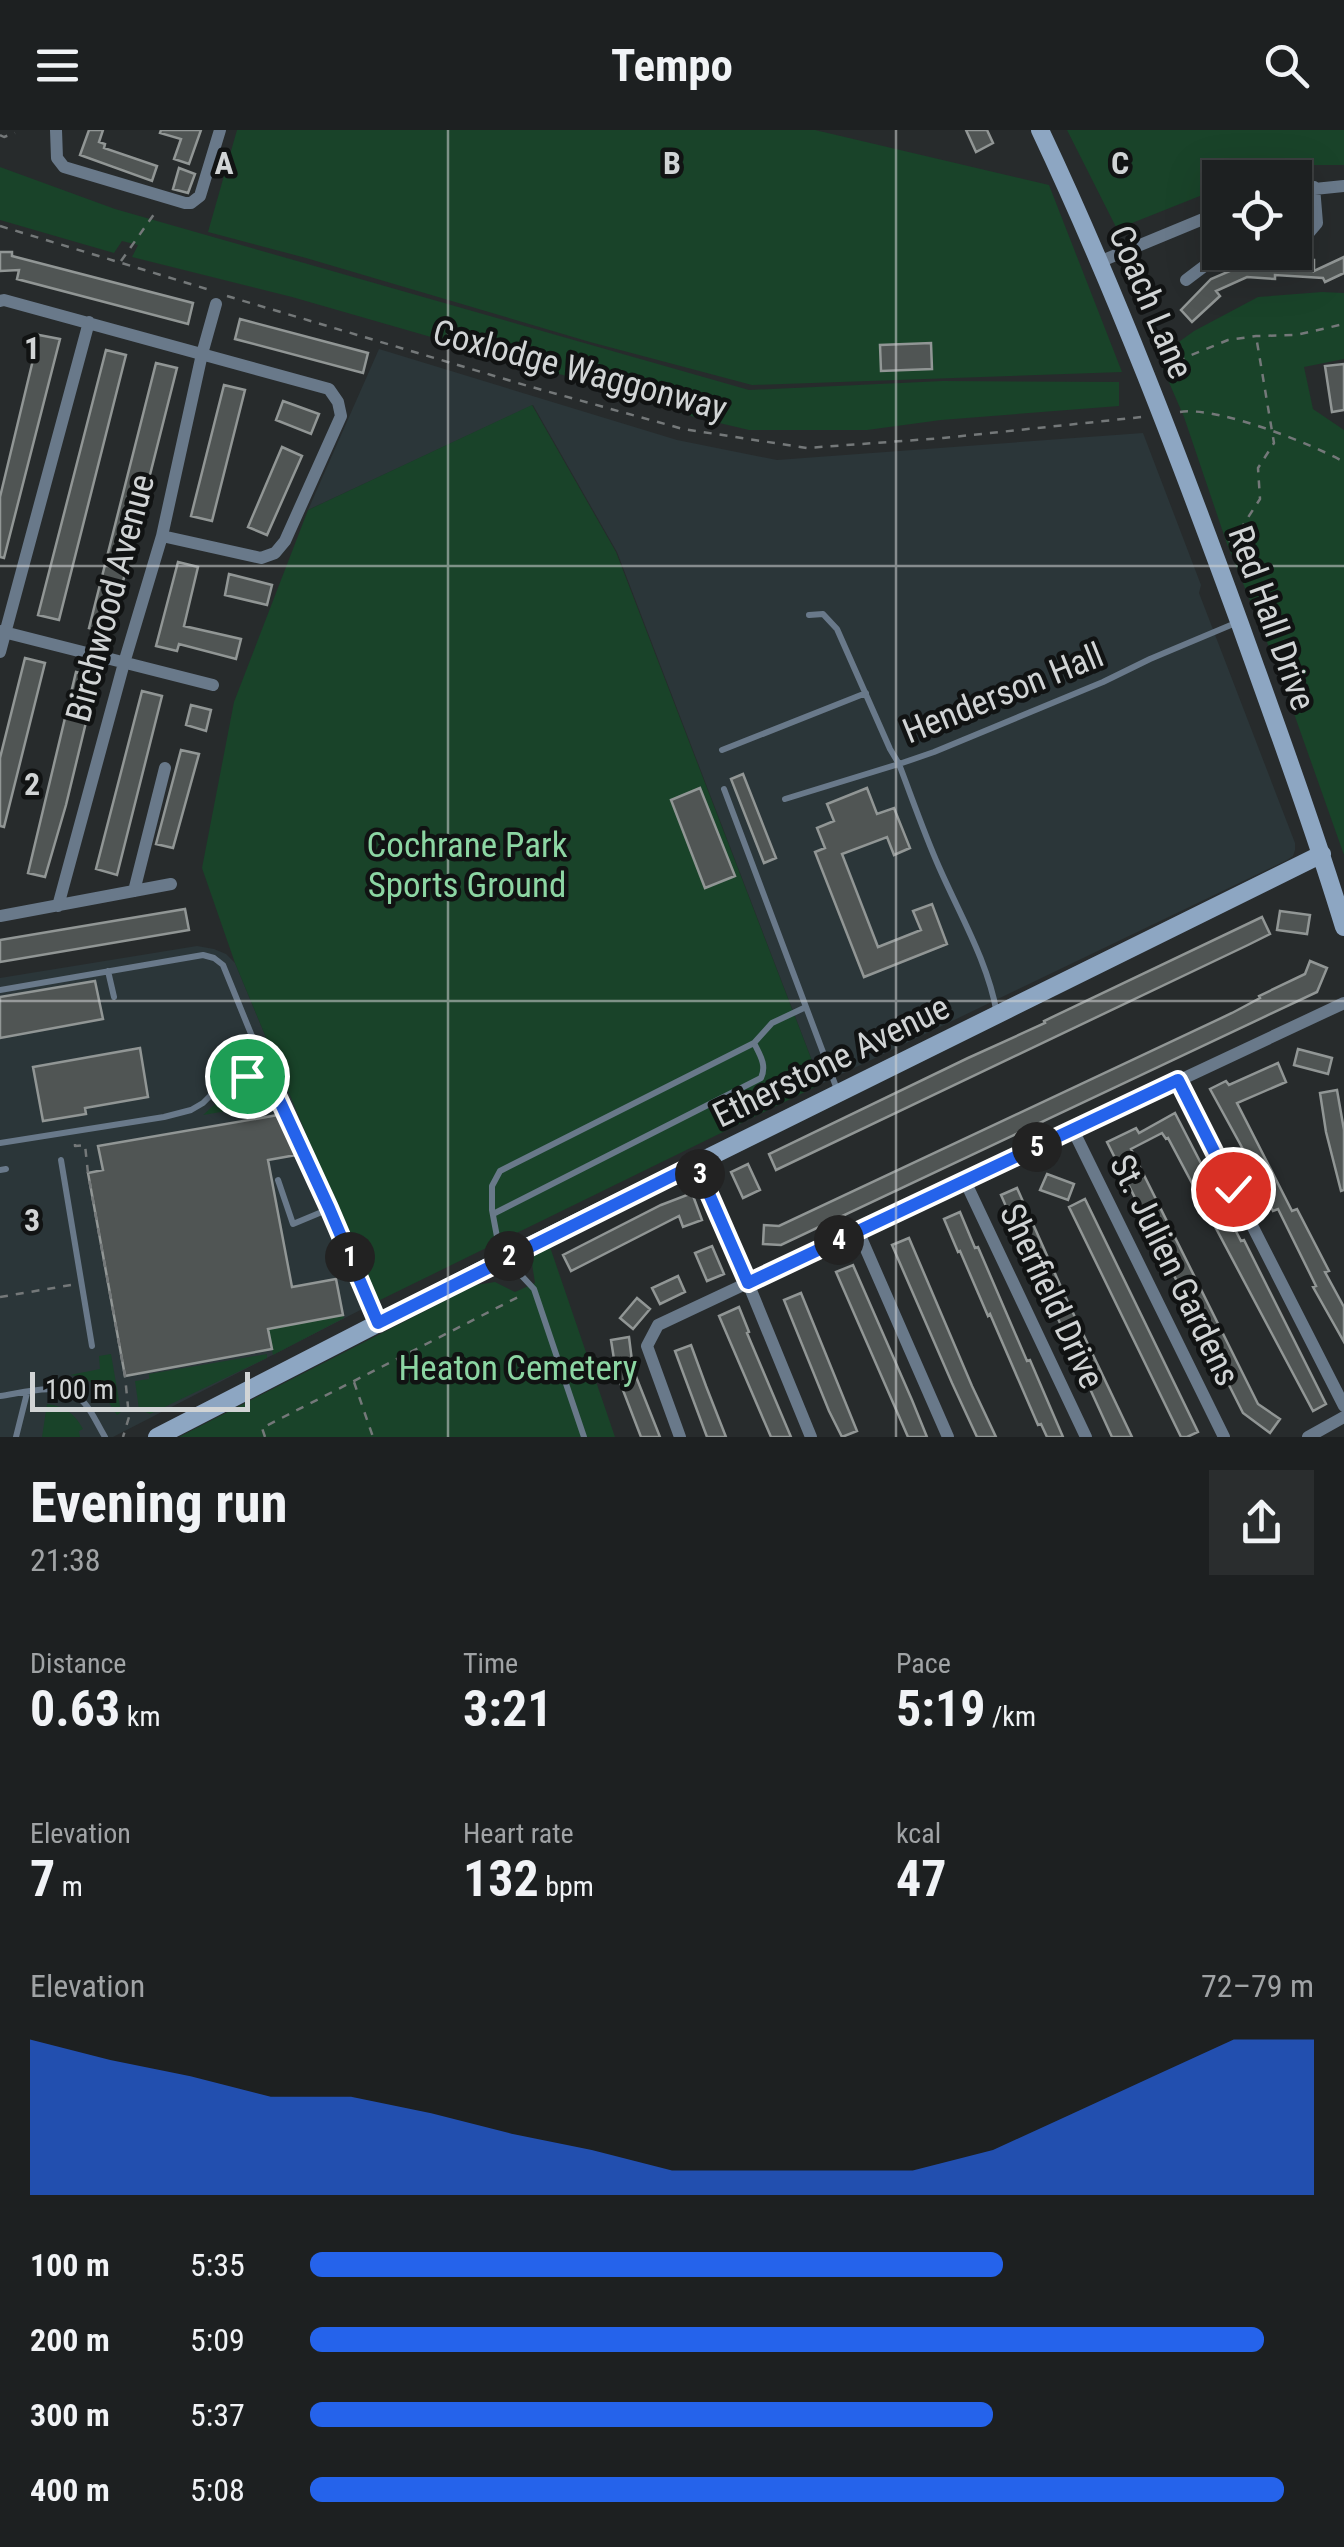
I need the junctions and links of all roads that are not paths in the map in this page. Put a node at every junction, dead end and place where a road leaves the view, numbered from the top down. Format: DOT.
graph roads {
  1 [pos="56,130"];
  2 [pos="220,130"];
  3 [pos="1040,130"];
  4 [pos="1344,186"];
  5 [pos="1314,187"];
  6 [pos="1202,219"];
  7 [pos="1312,229"];
  8 [pos="1099,262"];
  9 [pos="1202,268"];
  10 [pos="1186,280"];
  11 [pos="0,301"];
  12 [pos="216,304"];
  13 [pos="89,322"];
  14 [pos="202,354"];
  15 [pos="1195,502"];
  16 [pos="162,536"];
  17 [pos="809,615"];
  18 [pos="1239,622"];
  19 [pos="2,632"];
  20 [pos="0,652"];
  21 [pos="124,662"];
  22 [pos="213,685"];
  23 [pos="866,694"];
  24 [pos="722,750"];
  25 [pos="899,764"];
  26 [pos="165,768"];
  27 [pos="724,790"];
  28 [pos="785,799"];
  29 [pos="1322,854"];
  30 [pos="171,884"];
  31 [pos="134,891"];
  32 [pos="58,906"];
  33 [pos="0,916"];
  34 [pos="1344,927"];
  35 [pos="108,972"];
  36 [pos="0,990"];
  37 [pos="114,997"];
  38 [pos="1344,1003"];
  39 [pos="806,1007"];
  40 [pos="997,1015"];
  41 [pos="754,1043"];
  42 [pos="269,1078"];
  43 [pos="1178,1080"];
  44 [pos="839,1094"];
  45 [pos="1072,1130"];
  46 [pos="0,1143"];
  47 [pos="61,1160"];
  48 [pos="696,1164"];
  49 [pos="278,1180"];
  50 [pos="965,1181"];
  51 [pos="329,1208"];
  52 [pos="493,1214"];
  53 [pos="858,1231"];
  54 [pos="505,1258"];
  55 [pos="748,1283"];
  56 [pos="378,1323"];
  57 [pos="92,1346"];
  58 [pos="27,1393"];
  59 [pos="0,1396"];
  60 [pos="1344,1406"];
  61 [pos="1344,1417"];
  62 [pos="16,1437"];
  63 [pos="104,1437"];
  64 [pos="157,1437"];
  65 [pos="584,1437"];
  66 [pos="680,1437"];
  67 [pos="811,1437"];
  68 [pos="948,1437"];
  69 [pos="1086,1437"];
  70 [pos="1224,1437"];
  71 [pos="1308,1437"];
  1 -- 2 [label="street"];
  3 -- 8 [label="street, Coach Lane"];
  4 -- 5 [label="street"];
  5 -- 7 [label="street"];
  6 -- 8 [label="street"];
  8 -- 15 [label="street, Coach Lane"];
  9 -- 10 [label="street"];
  11 -- 13 [label="street"];
  12 -- 14 [label="street, Birchwood Avenue"];
  13 -- 14 [label="street"];
  13 -- 19 [label="street"];
  14 -- 16 [label="street, Birchwood Avenue"];
  14 -- 16 [label="street"];
  15 -- 18 [label="street, Red Hall Drive"];
  16 -- 21 [label="street, Birchwood Avenue"];
  17 -- 23 [label="lane, Henderson Hall"];
  18 -- 25 [label="lane, Henderson Hall"];
  18 -- 29 [label="street, Red Hall Drive"];
  19 -- 20 [label="street"];
  19 -- 21 [label="street"];
  21 -- 22 [label="street"];
  21 -- 32 [label="street, Birchwood Avenue"];
  23 -- 24 [label="lane"];
  23 -- 25 [label="lane, Henderson Hall"];
  25 -- 28 [label="lane"];
  25 -- 40 [label="lane"];
  26 -- 31 [label="street"];
  27 -- 39 [label="lane"];
  29 -- 34 [label="street, Red Hall Drive"];
  29 -- 40 [label="street, Etherstone Avenue"];
  30 -- 31 [label="street"];
  31 -- 32 [label="street"];
  32 -- 33 [label="street"];
  35 -- 36 [label="lane"];
  35 -- 37 [label="lane"];
  35 -- 42 [label="lane"];
  38 -- 43 [label="street"];
  39 -- 41 [label="lane"];
  39 -- 44 [label="lane"];
  40 -- 44 [label="street, Etherstone Avenue"];
  41 -- 52 [label="lane"];
  41 -- 52 [label="lane"];
  42 -- 46 [label="lane"];
  42 -- 51 [label="lane"];
  43 -- 45 [label="street"];
  43 -- 60 [label="street"];
  44 -- 48 [label="street, Etherstone Avenue"];
  45 -- 50 [label="street"];
  45 -- 70 [label="street, St. Julien Gardens"];
  47 -- 57 [label="lane"];
  48 -- 54 [label="street, Etherstone Avenue"];
  48 -- 55 [label="street"];
  49 -- 51 [label="lane"];
  50 -- 53 [label="street"];
  50 -- 69 [label="street, Sherfield Drive"];
  51 -- 56 [label="lane"];
  52 -- 54 [label="lane"];
  53 -- 55 [label="street"];
  53 -- 68 [label="street"];
  54 -- 56 [label="street, Etherstone Avenue"];
  54 -- 65 [label="lane"];
  55 -- 66 [label="street"];
  55 -- 67 [label="street"];
  56 -- 64 [label="street, Etherstone Avenue"];
  58 -- 59 [label="lane"];
  58 -- 62 [label="lane"];
  58 -- 63 [label="lane"];
  61 -- 71 [label="street"];
}
